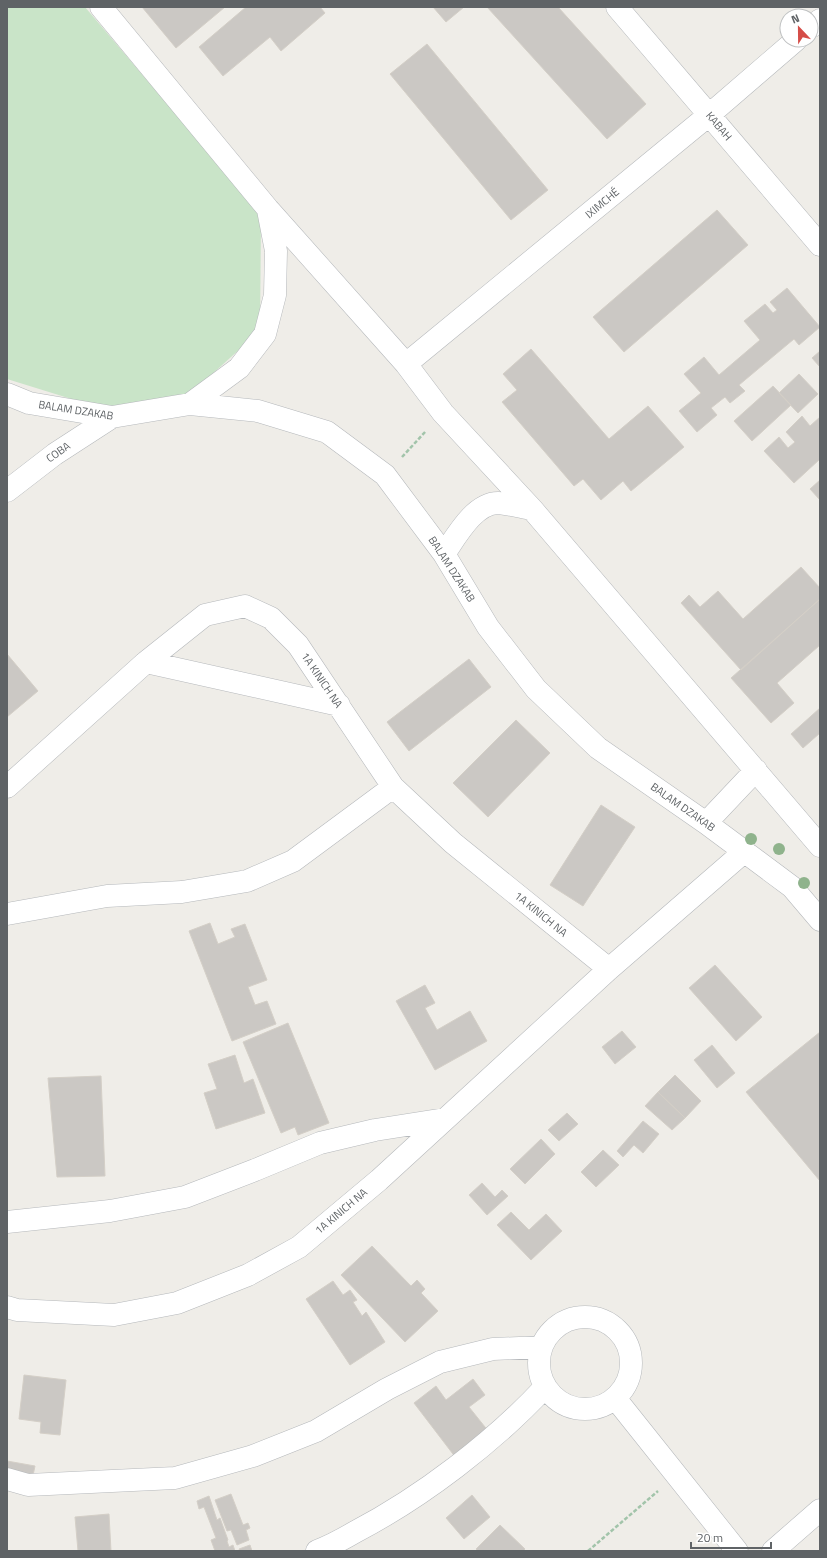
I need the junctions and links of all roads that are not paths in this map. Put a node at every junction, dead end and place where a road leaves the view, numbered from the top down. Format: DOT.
graph roads {
  1 [pos="101,7"];
  2 [pos="617,7"];
  3 [pos="787,48"];
  4 [pos="709,115"];
  5 [pos="268,209"];
  6 [pos="820,245"];
  7 [pos="406,364"];
  8 [pos="7,394"];
  9 [pos="190,404"];
  10 [pos="112,418"];
  11 [pos="7,491"];
  12 [pos="532,509"];
  13 [pos="444,554"];
  14 [pos="146,662"];
  15 [pos="339,705"];
  16 [pos="756,770"];
  17 [pos="7,787"];
  18 [pos="393,787"];
  19 [pos="706,822"];
  20 [pos="820,846"];
  21 [pos="745,851"];
  22 [pos="7,914"];
  23 [pos="820,920"];
  24 [pos="609,970"];
  25 [pos="445,1119"];
  26 [pos="7,1222"];
  27 [pos="7,1307"];
  28 [pos="542,1347"];
  29 [pos="545,1387"];
  30 [pos="615,1398"];
  31 [pos="7,1479"];
  32 [pos="820,1510"];
  33 [pos="317,1551"];
  34 [pos="737,1551"];
  35 [pos="773,1551"];
  1 -- 5 [label="street"];
  2 -- 4 [label="street, KABAH"];
  3 -- 4 [label="street, IXIMCHÉ"];
  4 -- 6 [label="street, KABAH"];
  4 -- 7 [label="street, IXIMCHÉ"];
  5 -- 7 [label="street"];
  5 -- 9 [label="street"];
  7 -- 12 [label="street"];
  8 -- 10 [label="street, BALAM DZAKAB"];
  9 -- 10 [label="street, BALAM DZAKAB"];
  9 -- 13 [label="street, BALAM DZAKAB"];
  10 -- 11 [label="street, COBA"];
  12 -- 13 [label="street"];
  12 -- 16 [label="street"];
  13 -- 19 [label="street, BALAM DZAKAB"];
  14 -- 15 [label="street"];
  14 -- 15 [label="street, 1A KINICH NA"];
  14 -- 17 [label="street, 1A KINICH NA"];
  15 -- 18 [label="street, 1A KINICH NA"];
  16 -- 19 [label="street"];
  16 -- 20 [label="street"];
  18 -- 22 [label="street"];
  18 -- 24 [label="street, 1A KINICH NA"];
  19 -- 21 [label="street, BALAM DZAKAB"];
  21 -- 23 [label="street, BALAM DZAKAB"];
  21 -- 24 [label="street, 1A KINICH NA"];
  24 -- 25 [label="street, 1A KINICH NA"];
  25 -- 26 [label="street"];
  25 -- 27 [label="street, 1A KINICH NA"];
  28 -- 29 [label="street"];
  28 -- 30 [label="street"];
  28 -- 31 [label="street"];
  29 -- 30 [label="street"];
  29 -- 33 [label="street"];
  30 -- 34 [label="street"];
  32 -- 35 [label="street"];
}
